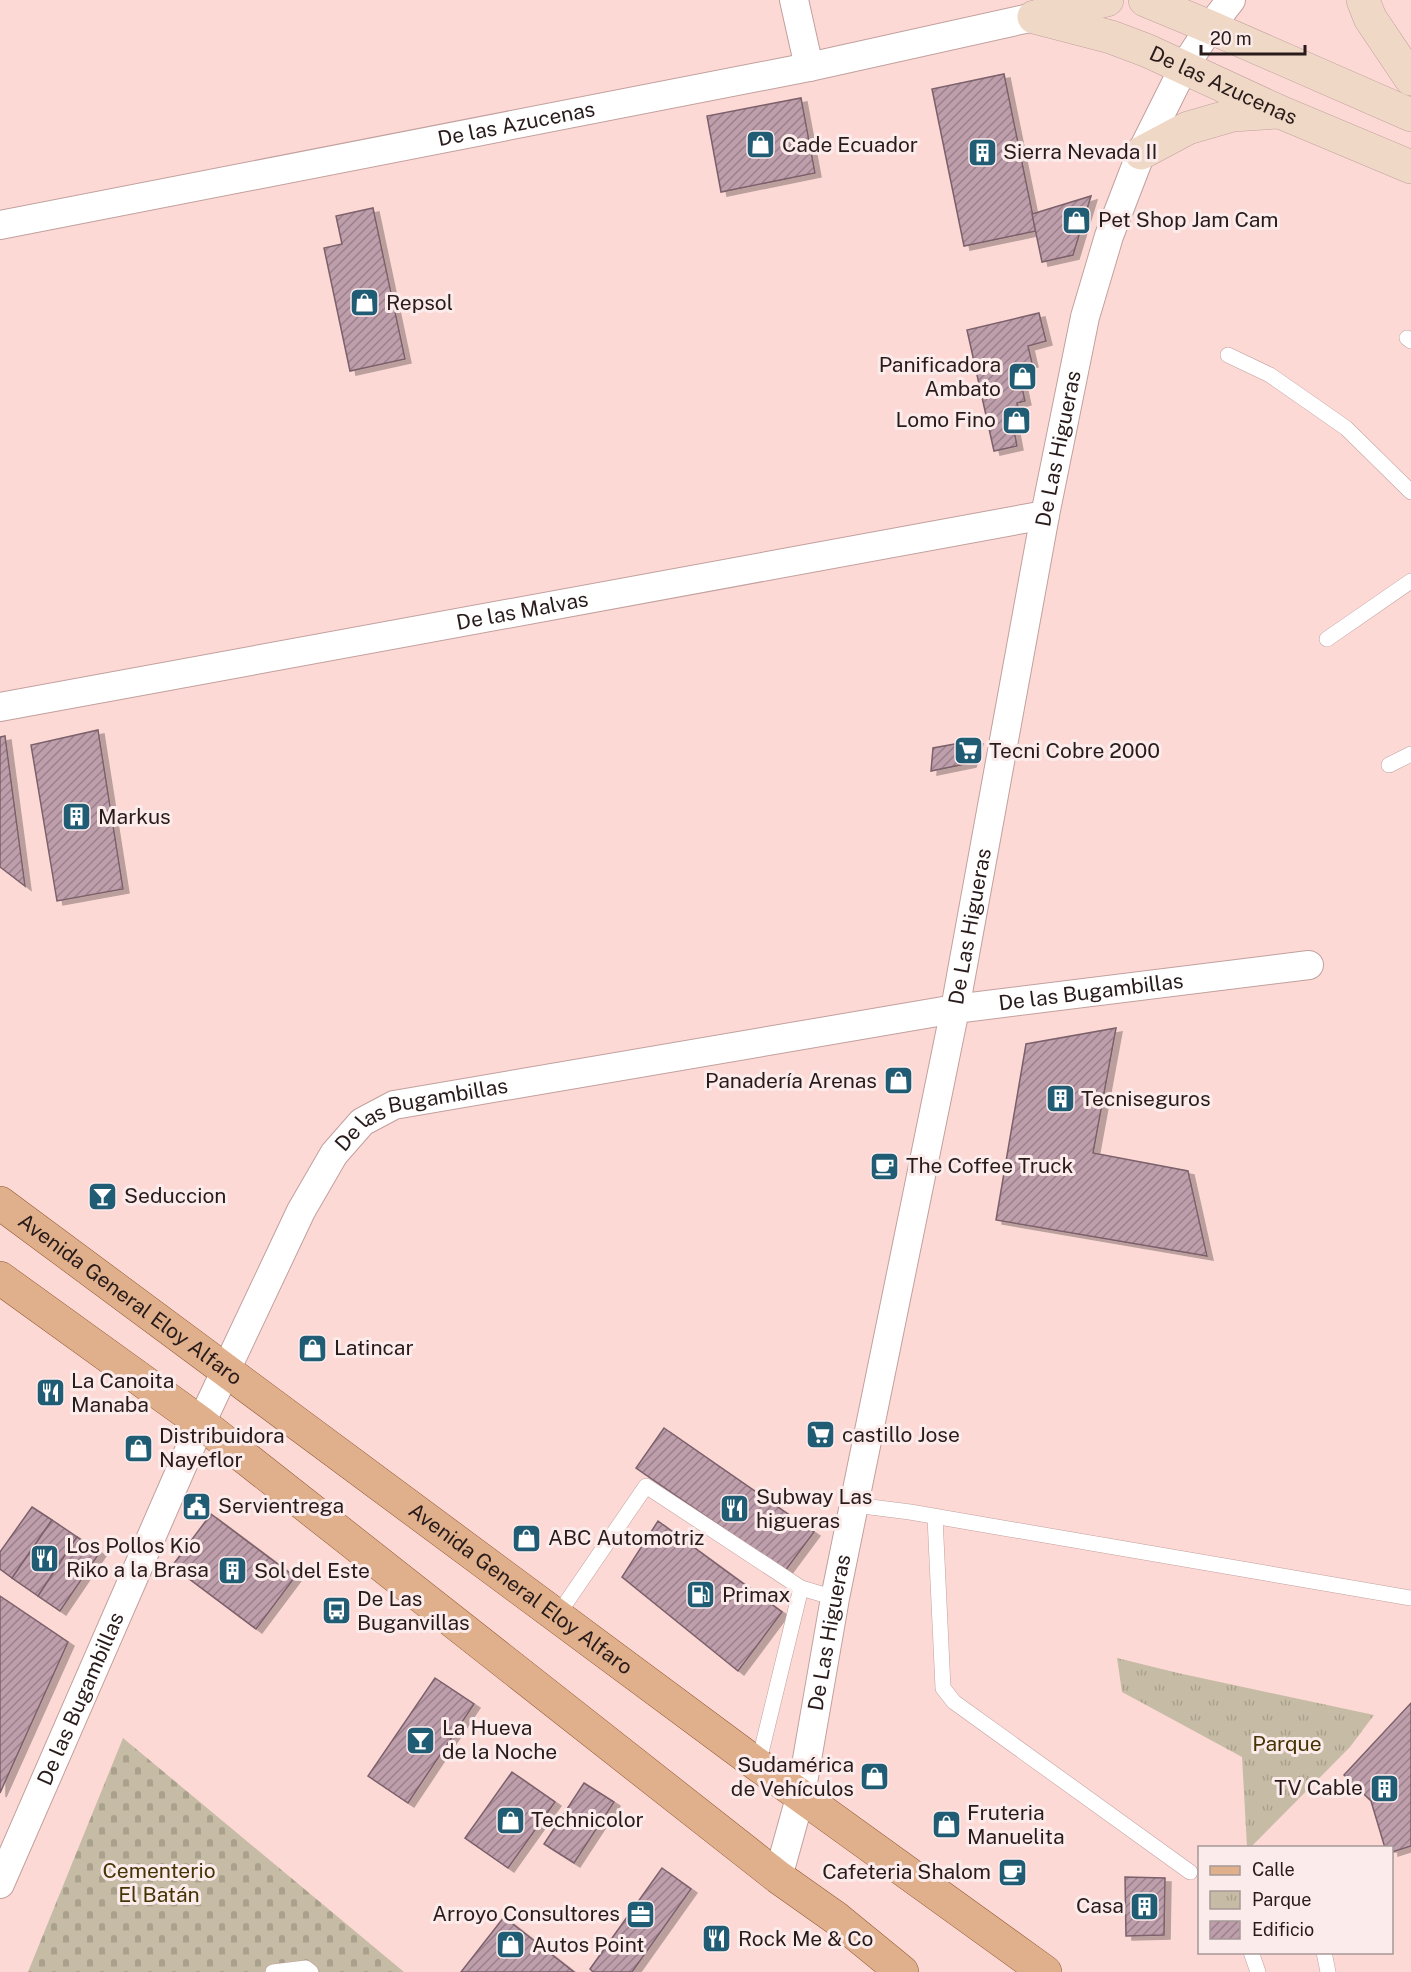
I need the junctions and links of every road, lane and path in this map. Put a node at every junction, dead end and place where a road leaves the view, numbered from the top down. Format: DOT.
graph roads {
  1 [pos="794,0"];
  2 [pos="1107,0"];
  3 [pos="1145,0"];
  4 [pos="1231,0"];
  5 [pos="1363,0"];
  6 [pos="1034,17"];
  7 [pos="1210,27"];
  8 [pos="808,67"];
  9 [pos="1184,68"];
  10 [pos="1411,79"];
  11 [pos="1280,112"];
  12 [pos="1411,115"];
  13 [pos="1141,153"];
  14 [pos="1411,167"];
  15 [pos="0,225"];
  16 [pos="1228,356"];
  17 [pos="1411,492"];
  18 [pos="1045,515"];
  19 [pos="1411,581"];
  20 [pos="1327,639"];
  21 [pos="0,706"];
  22 [pos="1411,754"];
  23 [pos="1389,765"];
  24 [pos="1310,965"];
  25 [pos="955,1009"];
  26 [pos="0,1203"];
  27 [pos="0,1278"];
  28 [pos="226,1370"];
  29 [pos="201,1423"];
  30 [pos="855,1504"];
  31 [pos="935,1517"];
  32 [pos="801,1588"];
  33 [pos="835,1598"];
  34 [pos="1411,1598"];
  35 [pos="557,1616"];
  36 [pos="758,1765"];
  37 [pos="801,1794"];
  38 [pos="1190,1872"];
  39 [pos="778,1877"];
  40 [pos="0,1884"];
  41 [pos="1251,1954"];
  42 [pos="1324,1954"];
  43 [pos="307,1971"];
  44 [pos="273,1972"];
  45 [pos="902,1972"];
  46 [pos="1044,1972"];
  47 [pos="1258,1972"];
  48 [pos="1325,1972"];
  1 -- 8 [label="street"];
  2 -- 6 [label="street, De las Azucenas"];
  3 -- 7 [label="street"];
  4 -- 7 [label="street, De Las Higueras"];
  5 -- 10 [label="street"];
  6 -- 8 [label="street, De las Azucenas"];
  6 -- 9 [label="street, De las Azucenas"];
  7 -- 9 [label="street, De Las Higueras"];
  7 -- 12 [label="street"];
  8 -- 15 [label="street, De las Azucenas"];
  9 -- 11 [label="street, De las Azucenas"];
  9 -- 13 [label="street, De Las Higueras"];
  11 -- 13 [label="street"];
  11 -- 14 [label="street, De las Azucenas"];
  13 -- 18 [label="street, De Las Higueras"];
  16 -- 17 [label="lane"];
  18 -- 21 [label="street, De las Malvas"];
  18 -- 25 [label="street, De Las Higueras"];
  19 -- 20 [label="lane"];
  22 -- 23 [label="lane"];
  24 -- 25 [label="street, De las Bugambillas"];
  25 -- 28 [label="street, De las Bugambillas"];
  25 -- 30 [label="street, De Las Higueras"];
  26 -- 28 [label="main road, Avenida General Eloy Alfaro"];
  27 -- 29 [label="main road"];
  28 -- 29 [label="street, De las Bugambillas"];
  28 -- 35 [label="main road, Avenida General Eloy Alfaro"];
  29 -- 39 [label="main road"];
  29 -- 40 [label="street, De las Bugambillas"];
  30 -- 31 [label="lane"];
  30 -- 33 [label="street, De Las Higueras"];
  31 -- 34 [label="lane"];
  31 -- 38 [label="lane"];
  32 -- 33 [label="lane"];
  32 -- 35 [label="lane"];
  32 -- 36 [label="lane"];
  33 -- 37 [label="street, De Las Higueras"];
  35 -- 36 [label="main road, Avenida General Eloy Alfaro"];
  36 -- 37 [label="main road, Avenida General Eloy Alfaro"];
  37 -- 39 [label="street, De Las Higueras"];
  37 -- 46 [label="main road, Avenida General Eloy Alfaro"];
  39 -- 45 [label="main road"];
  41 -- 47 [label="lane"];
  42 -- 48 [label="lane"];
  43 -- 44 [label="lane"];
}
